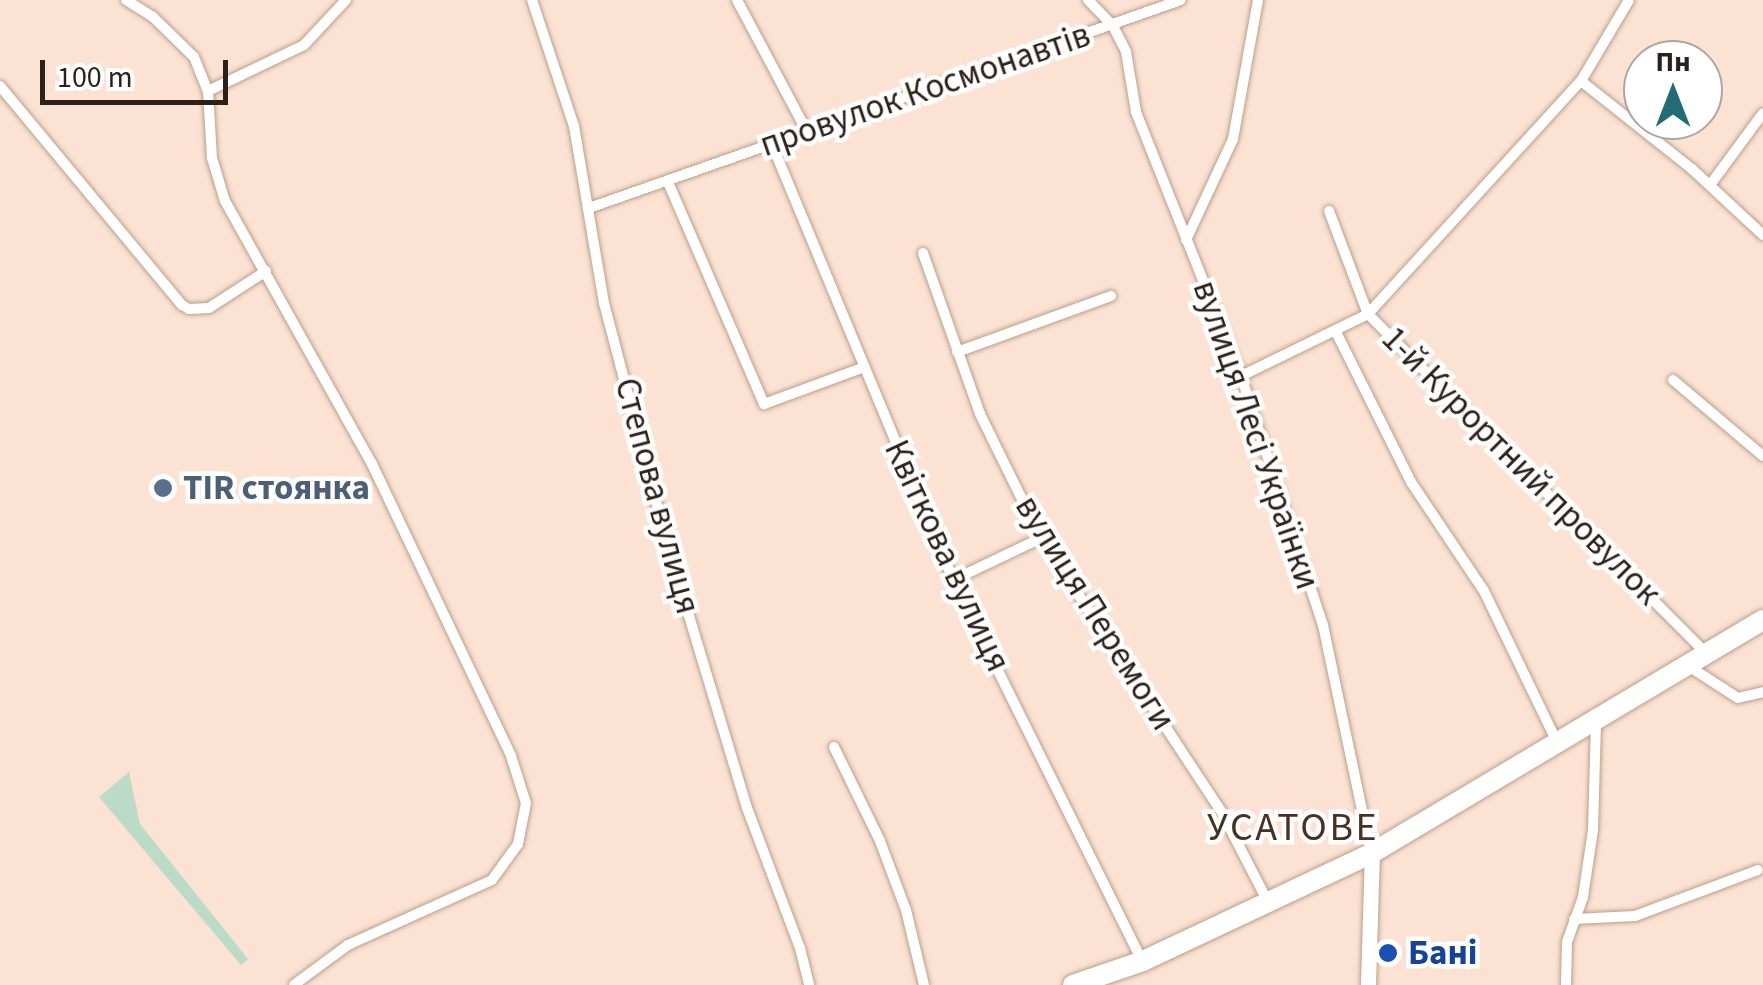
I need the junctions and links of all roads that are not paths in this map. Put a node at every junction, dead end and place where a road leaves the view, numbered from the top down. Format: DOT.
graph roads {
  1 [pos="126,0"];
  2 [pos="346,0"];
  3 [pos="532,0"];
  4 [pos="737,0"];
  5 [pos="1088,0"];
  6 [pos="1181,0"];
  7 [pos="1258,0"];
  8 [pos="1629,0"];
  9 [pos="1113,26"];
  10 [pos="1581,80"];
  11 [pos="0,86"];
  12 [pos="208,92"];
  13 [pos="1763,113"];
  14 [pos="805,128"];
  15 [pos="771,142"];
  16 [pos="668,182"];
  17 [pos="1710,185"];
  18 [pos="588,208"];
  19 [pos="1330,211"];
  20 [pos="1763,235"];
  21 [pos="1186,240"];
  22 [pos="923,253"];
  23 [pos="266,271"];
  24 [pos="1111,296"];
  25 [pos="1368,314"];
  26 [pos="1336,332"];
  27 [pos="957,352"];
  28 [pos="862,368"];
  29 [pos="1241,376"];
  30 [pos="1673,380"];
  31 [pos="1763,456"];
  32 [pos="1041,538"];
  33 [pos="953,580"];
  34 [pos="1763,620"];
  35 [pos="1709,656"];
  36 [pos="1690,667"];
  37 [pos="1763,692"];
  38 [pos="1596,722"];
  39 [pos="1558,744"];
  40 [pos="834,747"];
  41 [pos="1372,853"];
  42 [pos="1758,870"];
  43 [pos="1269,906"];
  44 [pos="1574,919"];
  45 [pos="1142,961"];
  46 [pos="294,985"];
  47 [pos="808,985"];
  48 [pos="924,985"];
  49 [pos="1073,985"];
  50 [pos="1368,985"];
  51 [pos="1566,985"];
  1 -- 12 [label="street"];
  2 -- 12 [label="street"];
  3 -- 18 [label="street, Степова вулиця"];
  4 -- 14 [label="street"];
  5 -- 9 [label="street"];
  6 -- 9 [label="street, провулок Космонавтів"];
  7 -- 21 [label="street"];
  8 -- 10 [label="street"];
  9 -- 14 [label="street, провулок Космонавтів"];
  9 -- 21 [label="street, вулиця Лесі Українки"];
  10 -- 17 [label="street"];
  10 -- 25 [label="street"];
  11 -- 23 [label="street"];
  12 -- 23 [label="street"];
  13 -- 17 [label="street"];
  14 -- 15 [label="street, провулок Космонавтів"];
  15 -- 16 [label="street, провулок Космонавтів"];
  15 -- 28 [label="street, Квіткова вулиця"];
  16 -- 18 [label="street, провулок Космонавтів"];
  16 -- 28 [label="street"];
  17 -- 20 [label="street"];
  18 -- 47 [label="street, Степова вулиця"];
  19 -- 25 [label="street, 1-й Курортний провулок"];
  21 -- 29 [label="street, вулиця Лесі Українки"];
  22 -- 27 [label="street, вулиця Перемоги"];
  23 -- 46 [label="street"];
  24 -- 27 [label="street"];
  25 -- 26 [label="street"];
  25 -- 35 [label="street, 1-й Курортний провулок"];
  26 -- 29 [label="street"];
  26 -- 39 [label="street, 1-й Курортний провулок"];
  27 -- 32 [label="street, вулиця Перемоги"];
  28 -- 33 [label="street, Квіткова вулиця"];
  29 -- 41 [label="street, вулиця Лесі Українки"];
  30 -- 31 [label="street"];
  32 -- 33 [label="street"];
  32 -- 43 [label="street, вулиця Перемоги"];
  33 -- 45 [label="street, Квіткова вулиця"];
  34 -- 35 [label="highway"];
  35 -- 36 [label="highway"];
  36 -- 37 [label="street"];
  36 -- 38 [label="highway"];
  38 -- 39 [label="highway"];
  38 -- 44 [label="street"];
  39 -- 41 [label="highway"];
  40 -- 48 [label="street"];
  41 -- 43 [label="highway"];
  41 -- 50 [label="main road"];
  42 -- 44 [label="street"];
  43 -- 45 [label="highway"];
  44 -- 51 [label="street"];
  45 -- 49 [label="highway"];
}
